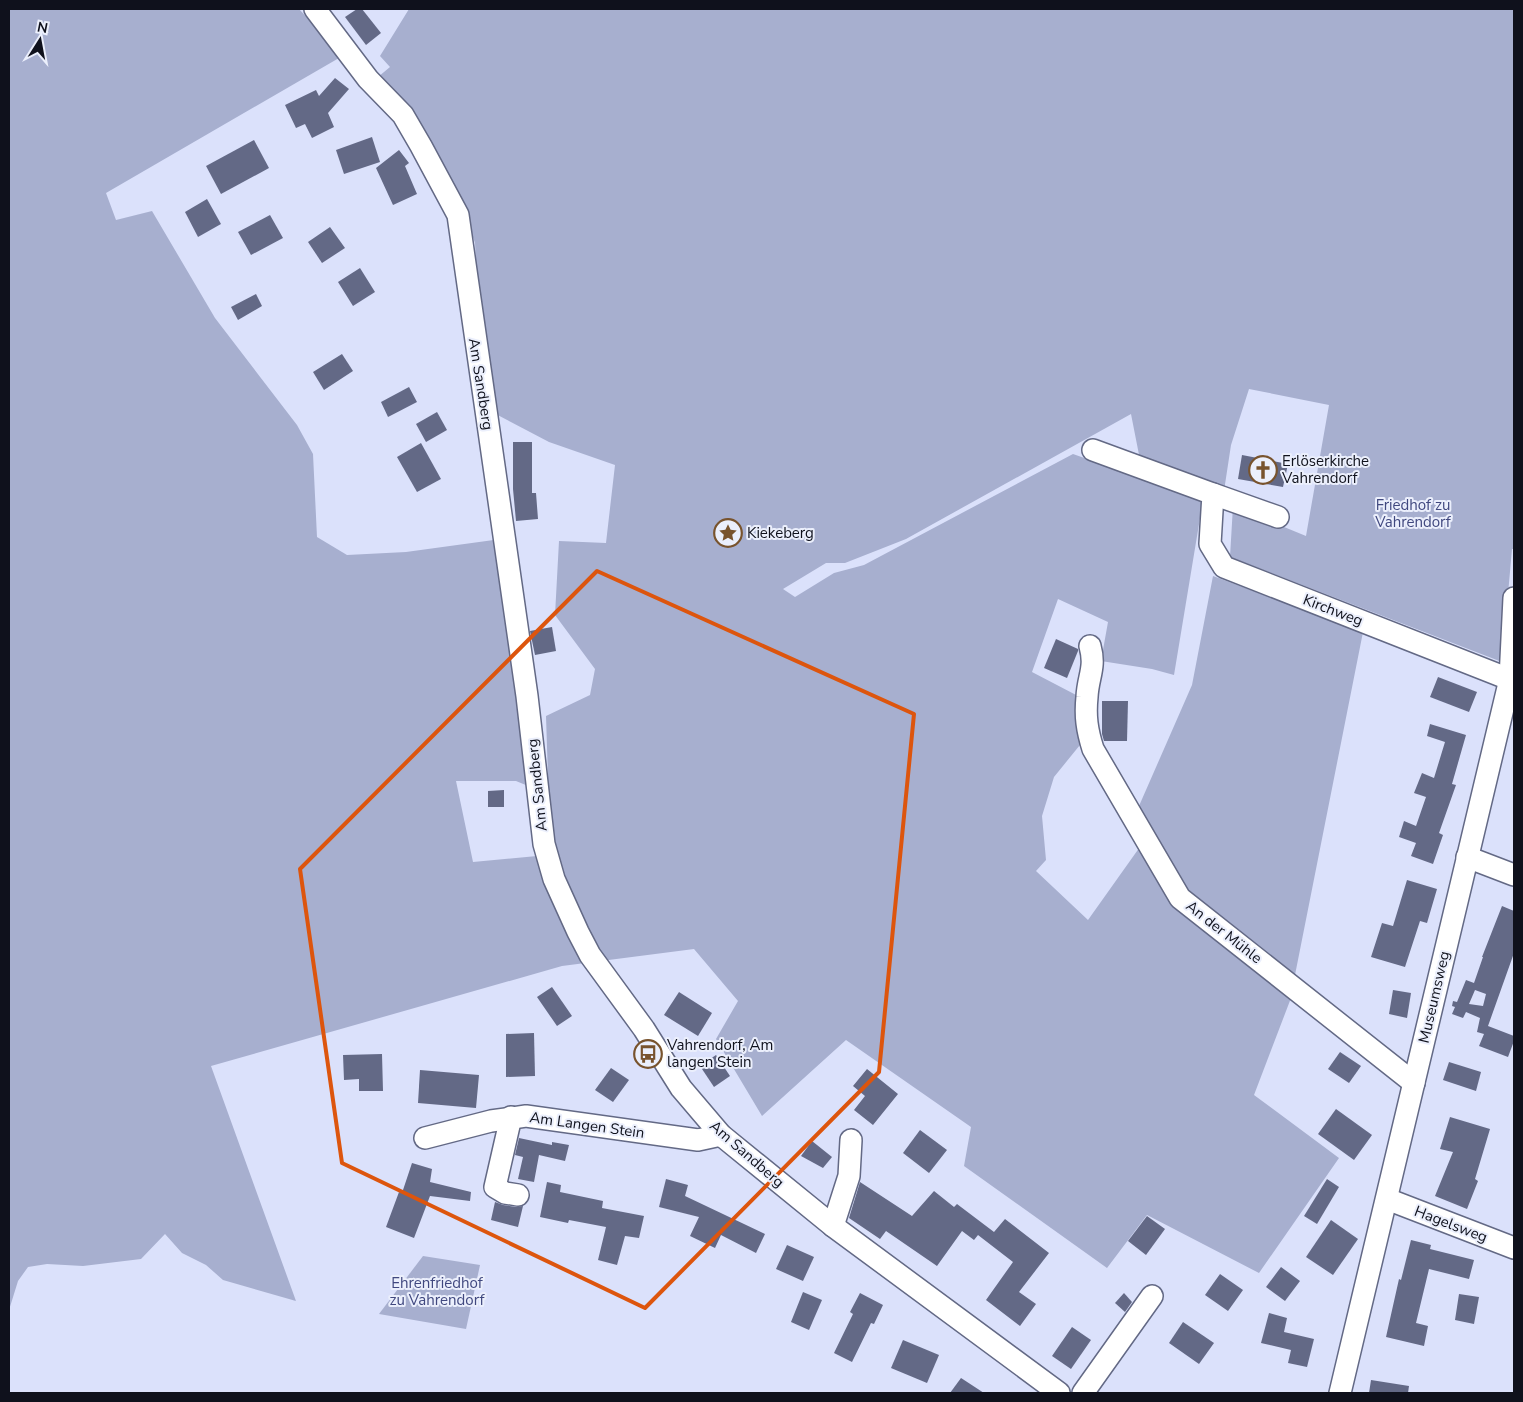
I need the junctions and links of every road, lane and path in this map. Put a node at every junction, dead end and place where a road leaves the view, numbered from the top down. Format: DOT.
graph roads {
  1 [pos="315,9"];
  2 [pos="1093,450"];
  3 [pos="1213,494"];
  4 [pos="1278,517"];
  5 [pos="1514,598"];
  6 [pos="1090,646"];
  7 [pos="1512,680"];
  8 [pos="1467,857"];
  9 [pos="1514,875"];
  10 [pos="1414,1083"];
  11 [pos="511,1117"];
  12 [pos="721,1135"];
  13 [pos="425,1138"];
  14 [pos="851,1140"];
  15 [pos="518,1195"];
  16 [pos="1387,1199"];
  17 [pos="833,1226"];
  18 [pos="1514,1248"];
  19 [pos="1152,1296"];
  20 [pos="1059,1393"];
  21 [pos="1083,1393"];
  22 [pos="1340,1393"];
  1 -- 12 [label="street, Am Sandberg"];
  2 -- 3 [label="street"];
  3 -- 4 [label="street"];
  3 -- 7 [label="street, Kirchweg"];
  5 -- 7 [label="street, Museumsweg"];
  6 -- 10 [label="street, An der Mühle"];
  7 -- 8 [label="street, Museumsweg"];
  8 -- 9 [label="street"];
  8 -- 10 [label="street, Museumsweg"];
  10 -- 16 [label="street, Museumsweg"];
  11 -- 12 [label="street, Am Langen Stein"];
  11 -- 13 [label="street, Am Langen Stein"];
  11 -- 15 [label="street"];
  12 -- 17 [label="street, Am Sandberg"];
  14 -- 17 [label="street"];
  16 -- 18 [label="street, Hagelsweg"];
  16 -- 22 [label="street, Museumsweg"];
  17 -- 20 [label="street, Am Sandberg"];
  19 -- 21 [label="street"];
}
